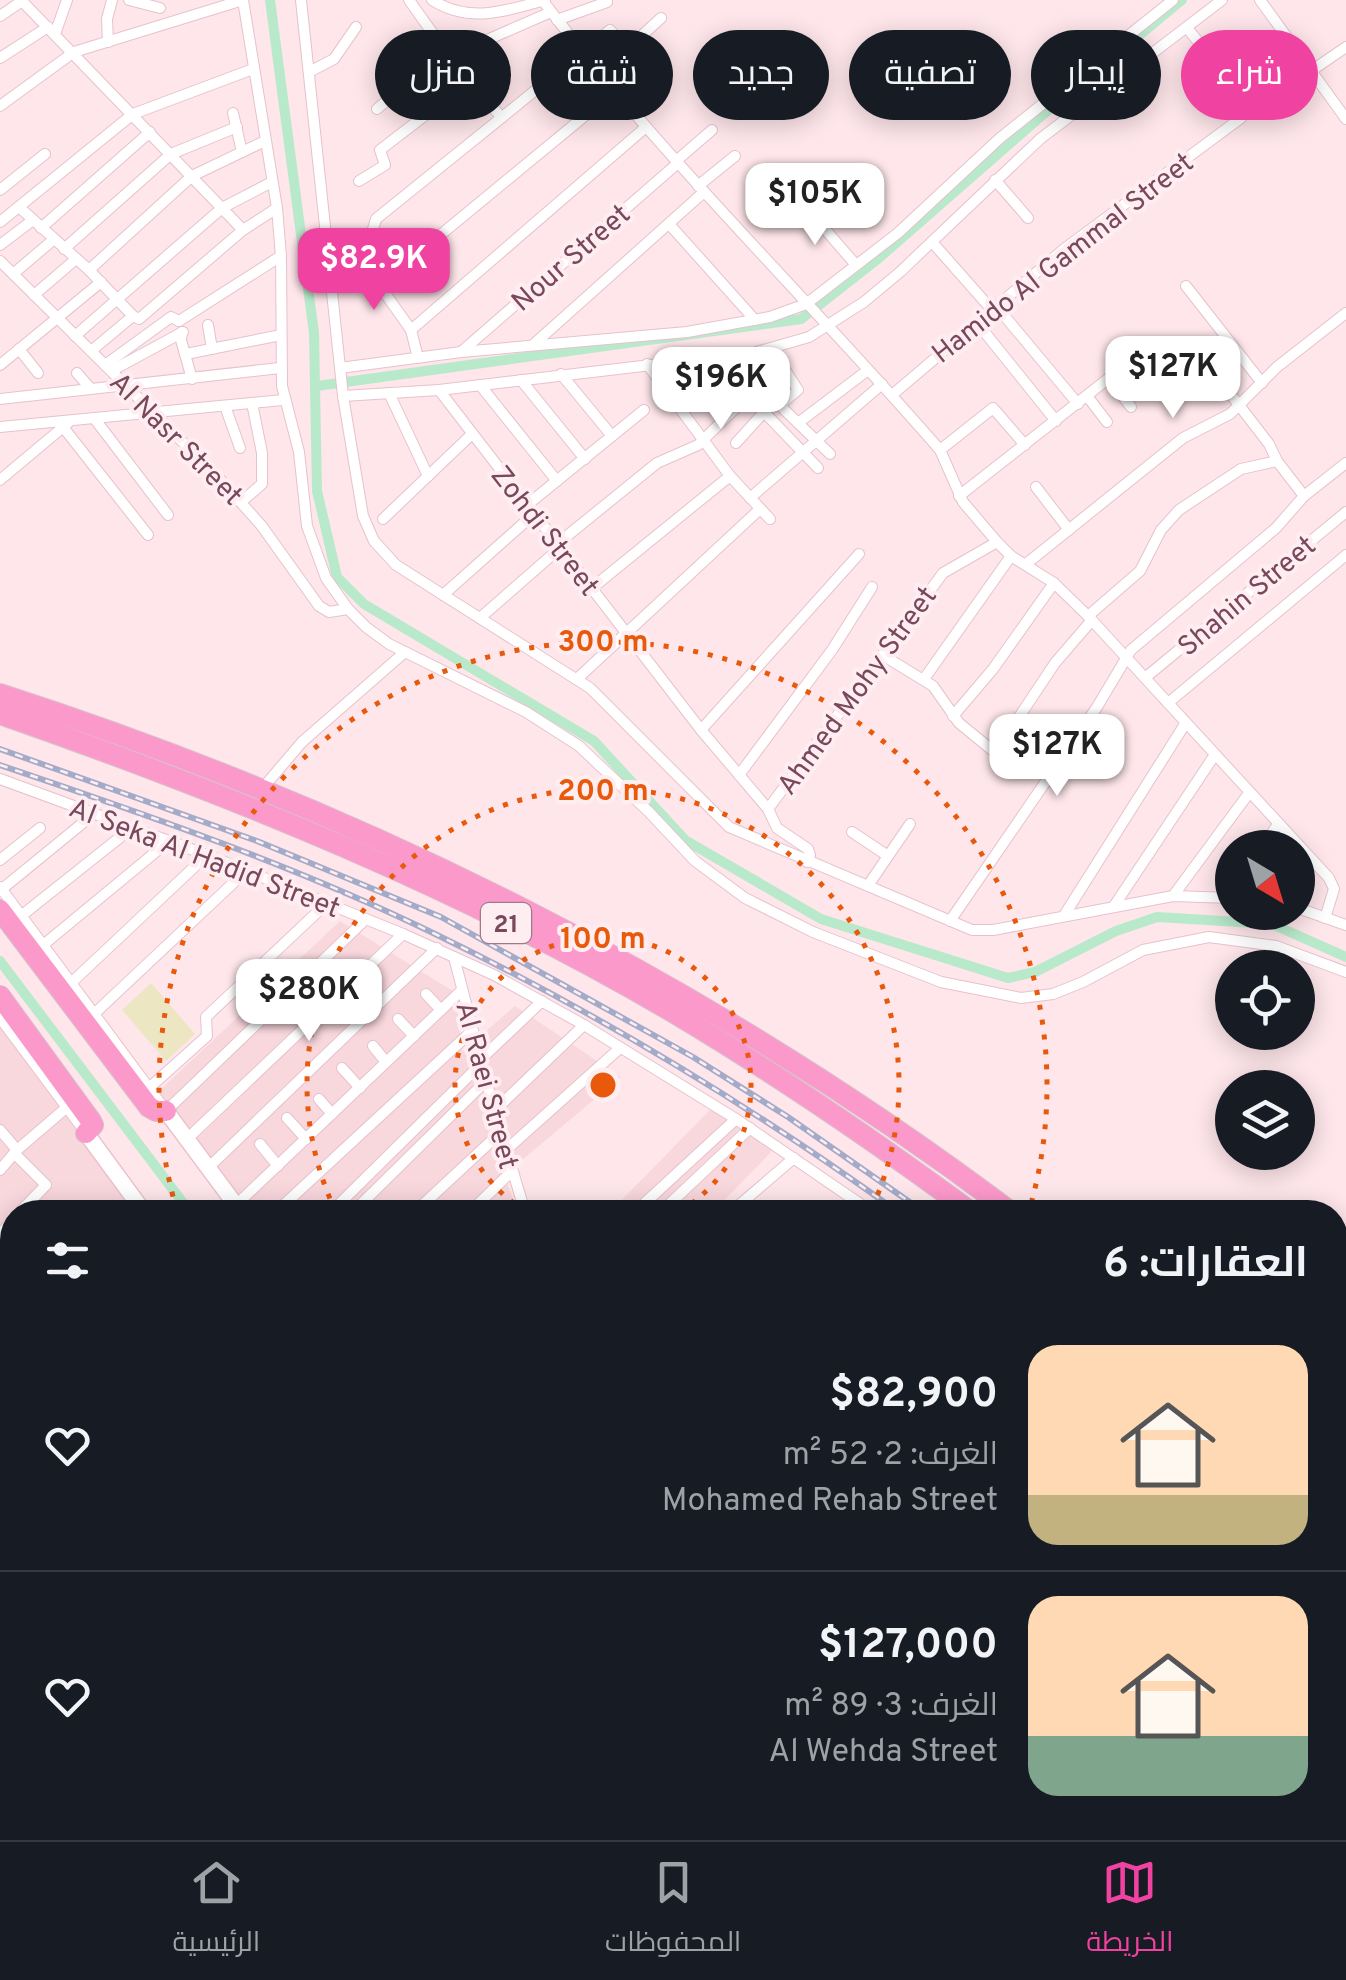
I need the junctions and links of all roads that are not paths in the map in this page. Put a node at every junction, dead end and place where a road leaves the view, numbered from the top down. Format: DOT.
graph roads {
  1 [pos="67,0"];
  2 [pos="112,0"];
  3 [pos="129,0"];
  4 [pos="243,0"];
  5 [pos="301,0"];
  6 [pos="408,0"];
  7 [pos="432,0"];
  8 [pos="545,0"];
  9 [pos="1173,0"];
  10 [pos="1222,0"];
  11 [pos="1260,0"];
  12 [pos="21,1"];
  13 [pos="607,2"];
  14 [pos="160,4"];
  15 [pos="0,16"];
  16 [pos="554,16"];
  17 [pos="661,18"];
  18 [pos="161,25"];
  19 [pos="356,27"];
  20 [pos="1186,28"];
  21 [pos="52,30"];
  22 [pos="430,30"];
  23 [pos="565,30"];
  24 [pos="647,30"];
  25 [pos="1282,30"];
  26 [pos="511,32"];
  27 [pos="108,42"];
  28 [pos="1346,47"];
  29 [pos="74,52"];
  30 [pos="0,58"];
  31 [pos="1318,66"];
  32 [pos="254,70"];
  33 [pos="309,72"];
  34 [pos="1318,80"];
  35 [pos="531,93"];
  36 [pos="0,106"];
  37 [pos="511,109"];
  38 [pos="133,114"];
  39 [pos="233,114"];
  40 [pos="1346,118"];
  41 [pos="419,120"];
  42 [pos="497,120"];
  43 [pos="579,120"];
  44 [pos="640,120"];
  45 [pos="236,127"];
  46 [pos="646,127"];
  47 [pos="712,130"];
  48 [pos="150,132"];
  49 [pos="266,141"];
  50 [pos="242,152"];
  51 [pos="46,154"];
  52 [pos="171,154"];
  53 [pos="735,156"];
  54 [pos="677,162"];
  55 [pos="192,176"];
  56 [pos="994,180"];
  57 [pos="272,182"];
  58 [pos="359,182"];
  59 [pos="701,189"];
  60 [pos="0,190"];
  61 [pos="804,205"];
  62 [pos="20,206"];
  63 [pos="222,208"];
  64 [pos="277,208"];
  65 [pos="1028,218"];
  66 [pos="0,222"];
  67 [pos="37,224"];
  68 [pos="669,224"];
  69 [pos="244,230"];
  70 [pos="53,240"];
  71 [pos="932,242"];
  72 [pos="0,245"];
  73 [pos="64,250"];
  74 [pos="282,256"];
  75 [pos="76,259"];
  76 [pos="856,265"];
  77 [pos="4,268"];
  78 [pos="89,270"];
  79 [pos="387,279"];
  80 [pos="101,282"];
  81 [pos="1186,286"];
  82 [pos="34,295"];
  83 [pos="117,300"];
  84 [pos="808,306"];
  85 [pos="995,309"];
  86 [pos="1346,313"];
  87 [pos="133,316"];
  88 [pos="57,318"];
  89 [pos="755,320"];
  90 [pos="978,324"];
  91 [pos="208,325"];
  92 [pos="825,325"];
  93 [pos="181,327"];
  94 [pos="238,330"];
  95 [pos="411,330"];
  96 [pos="150,332"];
  97 [pos="281,335"];
  98 [pos="75,336"];
  99 [pos="239,343"];
  100 [pos="160,344"];
  101 [pos="533,345"];
  102 [pos="212,348"];
  103 [pos="19,350"];
  104 [pos="772,350"];
  105 [pos="91,352"];
  106 [pos="462,352"];
  107 [pos="186,354"];
  108 [pos="734,354"];
  109 [pos="418,358"];
  110 [pos="0,364"];
  111 [pos="648,364"];
  112 [pos="108,368"];
  113 [pos="280,368"];
  114 [pos="340,368"];
  115 [pos="868,370"];
  116 [pos="38,374"];
  117 [pos="77,374"];
  118 [pos="561,374"];
  119 [pos="192,378"];
  120 [pos="1109,378"];
  121 [pos="521,380"];
  122 [pos="1262,383"];
  123 [pos="882,384"];
  124 [pos="480,385"];
  125 [pos="760,385"];
  126 [pos="126,386"];
  127 [pos="90,388"];
  128 [pos="439,390"];
  129 [pos="390,393"];
  130 [pos="892,394"];
  131 [pos="343,396"];
  132 [pos="0,399"];
  133 [pos="284,400"];
  134 [pos="1082,400"];
  135 [pos="252,403"];
  136 [pos="777,403"];
  137 [pos="225,406"];
  138 [pos="1239,406"];
  139 [pos="1131,407"];
  140 [pos="644,410"];
  141 [pos="154,412"];
  142 [pos="764,412"];
  143 [pos="94,418"];
  144 [pos="1056,421"];
  145 [pos="1108,422"];
  146 [pos="798,423"];
  147 [pos="67,424"];
  148 [pos="3,428"];
  149 [pos="472,434"];
  150 [pos="612,436"];
  151 [pos="816,440"];
  152 [pos="702,441"];
  153 [pos="736,443"];
  154 [pos="1025,445"];
  155 [pos="240,448"];
  156 [pos="940,450"];
  157 [pos="803,452"];
  158 [pos="830,454"];
  159 [pos="585,459"];
  160 [pos="1277,461"];
  161 [pos="1346,463"];
  162 [pos="818,468"];
  163 [pos="428,476"];
  164 [pos="730,476"];
  165 [pos="0,480"];
  166 [pos="557,481"];
  167 [pos="1036,487"];
  168 [pos="959,496"];
  169 [pos="1304,496"];
  170 [pos="750,498"];
  171 [pos="241,502"];
  172 [pos="760,509"];
  173 [pos="530,510"];
  174 [pos="1346,512"];
  175 [pos="168,515"];
  176 [pos="382,518"];
  177 [pos="770,519"];
  178 [pos="1069,530"];
  179 [pos="148,535"];
  180 [pos="997,542"];
  181 [pos="559,546"];
  182 [pos="859,554"];
  183 [pos="1346,555"];
  184 [pos="1011,556"];
  185 [pos="1026,564"];
  186 [pos="1054,583"];
  187 [pos="872,587"];
  188 [pos="592,588"];
  189 [pos="443,595"];
  190 [pos="348,608"];
  191 [pos="480,618"];
  192 [pos="1090,618"];
  193 [pos="625,632"];
  194 [pos="405,652"];
  195 [pos="1127,655"];
  196 [pos="884,656"];
  197 [pos="1146,677"];
  198 [pos="578,678"];
  199 [pos="924,679"];
  200 [pos="0,694"];
  201 [pos="1168,703"];
  202 [pos="0,714"];
  203 [pos="953,716"];
  204 [pos="1185,724"];
  205 [pos="701,730"];
  206 [pos="1214,756"];
  207 [pos="739,775"];
  208 [pos="0,779"];
  209 [pos="262,789"];
  210 [pos="1249,793"];
  211 [pos="768,809"];
  212 [pos="95,813"];
  213 [pos="910,824"];
  214 [pos="1278,824"];
  215 [pos="133,827"];
  216 [pos="40,828"];
  217 [pos="1274,830"];
  218 [pos="852,832"];
  219 [pos="169,841"];
  220 [pos="207,855"];
  221 [pos="888,856"];
  222 [pos="0,860"];
  223 [pos="807,862"];
  224 [pos="246,871"];
  225 [pos="870,884"];
  226 [pos="0,895"];
  227 [pos="1173,896"];
  228 [pos="1215,896"];
  229 [pos="326,904"];
  230 [pos="1114,906"];
  231 [pos="1065,914"];
  232 [pos="1315,914"];
  233 [pos="21,916"];
  234 [pos="1326,918"];
  235 [pos="366,919"];
  236 [pos="950,920"];
  237 [pos="1346,925"];
  238 [pos="403,934"];
  239 [pos="42,946"];
  240 [pos="437,948"];
  241 [pos="454,957"];
  242 [pos="1346,972"];
  243 [pos="70,984"];
  244 [pos="462,990"];
  245 [pos="426,994"];
  246 [pos="0,996"];
  247 [pos="542,1001"];
  248 [pos="441,1010"];
  249 [pos="93,1014"];
  250 [pos="0,1018"];
  251 [pos="398,1019"];
  252 [pos="584,1025"];
  253 [pos="472,1030"];
  254 [pos="414,1036"];
  255 [pos="373,1046"];
  256 [pos="620,1048"];
  257 [pos="386,1062"];
  258 [pos="480,1062"];
  259 [pos="342,1068"];
  260 [pos="486,1081"];
  261 [pos="150,1088"];
  262 [pos="360,1088"];
  263 [pos="319,1099"];
  264 [pos="66,1108"];
  265 [pos="494,1111"];
  266 [pos="166,1112"];
  267 [pos="332,1114"];
  268 [pos="287,1118"];
  269 [pos="736,1119"];
  270 [pos="750,1128"];
  271 [pos="0,1130"];
  272 [pos="500,1132"];
  273 [pos="86,1133"];
  274 [pos="187,1139"];
  275 [pos="306,1139"];
  276 [pos="260,1144"];
  277 [pos="506,1150"];
  278 [pos="16,1152"];
  279 [pos="794,1158"];
  280 [pos="278,1166"];
  281 [pos="208,1168"];
  282 [pos="0,1170"];
  283 [pos="512,1170"];
  284 [pos="32,1200"];
  285 [pos="135,1200"];
  286 [pos="231,1200"];
  287 [pos="246,1200"];
  288 [pos="289,1200"];
  289 [pos="343,1200"];
  290 [pos="365,1200"];
  291 [pos="429,1200"];
  292 [pos="486,1200"];
  293 [pos="521,1200"];
  294 [pos="647,1200"];
  295 [pos="673,1200"];
  296 [pos="745,1200"];
  297 [pos="855,1200"];
  298 [pos="954,1200"];
  299 [pos="994,1200"];
  1 -- 21 [label="street"];
  2 -- 27 [label="street"];
  3 -- 14 [label="street"];
  4 -- 18 [label="street"];
  4 -- 32 [label="street"];
  5 -- 33 [label="street"];
  6 -- 22 [label="street"];
  7 -- 8 [label="street"];
  8 -- 16 [label="street"];
  9 -- 76 [label="street"];
  10 -- 20 [label="street"];
  11 -- 25 [label="street"];
  12 -- 15 [label="street"];
  12 -- 21 [label="street"];
  13 -- 16 [label="street"];
  14 -- 18 [label="street"];
  16 -- 23 [label="street"];
  16 -- 26 [label="street"];
  17 -- 24 [label="street"];
  18 -- 27 [label="street"];
  19 -- 33 [label="street"];
  20 -- 56 [label="street"];
  20 -- 85 [label="street, Hamido Al Gammal Street"];
  21 -- 29 [label="street"];
  21 -- 30 [label="street"];
  27 -- 29 [label="street"];
  28 -- 31 [label="street"];
  29 -- 36 [label="street"];
  29 -- 38 [label="street"];
  32 -- 38 [label="street"];
  32 -- 49 [label="street"];
  33 -- 114 [label="street"];
  34 -- 40 [label="street"];
  35 -- 37 [label="street"];
  38 -- 48 [label="street"];
  38 -- 62 [label="street"];
  39 -- 45 [label="street"];
  41 -- 58 [label="street"];
  42 -- 79 [label="street"];
  43 -- 79 [label="street"];
  44 -- 46 [label="street"];
  45 -- 50 [label="street"];
  45 -- 52 [label="street"];
  46 -- 54 [label="street"];
  46 -- 95 [label="street"];
  47 -- 54 [label="street, Nour Street"];
  48 -- 52 [label="street"];
  48 -- 67 [label="street"];
  49 -- 50 [label="street"];
  49 -- 57 [label="street"];
  50 -- 55 [label="street"];
  51 -- 60 [label="street"];
  52 -- 55 [label="street"];
  52 -- 73 [label="street"];
  53 -- 59 [label="street"];
  54 -- 59 [label="street"];
  54 -- 106 [label="street, Nour Street"];
  55 -- 63 [label="street"];
  55 -- 78 [label="street"];
  56 -- 65 [label="street"];
  56 -- 71 [label="street"];
  57 -- 63 [label="street"];
  57 -- 64 [label="street"];
  59 -- 68 [label="street"];
  59 -- 84 [label="street"];
  61 -- 76 [label="street"];
  62 -- 66 [label="street"];
  62 -- 67 [label="street"];
  63 -- 69 [label="street"];
  63 -- 83 [label="street"];
  64 -- 69 [label="street"];
  64 -- 74 [label="street"];
  67 -- 70 [label="street"];
  67 -- 72 [label="street"];
  68 -- 89 [label="street"];
  68 -- 101 [label="street"];
  69 -- 87 [label="street"];
  70 -- 73 [label="street"];
  70 -- 77 [label="street"];
  71 -- 85 [label="street"];
  71 -- 92 [label="street"];
  73 -- 75 [label="street"];
  74 -- 93 [label="street"];
  74 -- 97 [label="street"];
  75 -- 78 [label="street"];
  75 -- 82 [label="street"];
  76 -- 84 [label="street"];
  77 -- 82 [label="street, Al Nasr Street"];
  78 -- 80 [label="street"];
  79 -- 95 [label="street"];
  80 -- 83 [label="street"];
  80 -- 88 [label="street"];
  81 -- 122 [label="street"];
  82 -- 88 [label="street, Al Nasr Street"];
  83 -- 87 [label="street"];
  83 -- 98 [label="street"];
  84 -- 89 [label="street"];
  84 -- 92 [label="street"];
  85 -- 90 [label="street, Hamido Al Gammal Street"];
  85 -- 134 [label="street"];
  86 -- 122 [label="street"];
  87 -- 105 [label="street"];
  88 -- 98 [label="street, Al Nasr Street"];
  88 -- 103 [label="street"];
  89 -- 101 [label="street"];
  90 -- 130 [label="street, Hamido Al Gammal Street"];
  90 -- 144 [label="street"];
  91 -- 102 [label="street"];
  92 -- 104 [label="street"];
  92 -- 115 [label="street"];
  93 -- 96 [label="street"];
  93 -- 100 [label="street"];
  93 -- 107 [label="street"];
  94 -- 99 [label="street"];
  95 -- 109 [label="street"];
  96 -- 100 [label="street"];
  96 -- 112 [label="street"];
  97 -- 99 [label="street"];
  97 -- 113 [label="street"];
  98 -- 105 [label="street, Al Nasr Street"];
  99 -- 102 [label="street"];
  100 -- 112 [label="street"];
  101 -- 106 [label="street"];
  102 -- 107 [label="street"];
  103 -- 110 [label="street"];
  103 -- 116 [label="street"];
  104 -- 108 [label="street"];
  104 -- 136 [label="street"];
  105 -- 112 [label="street, Al Nasr Street"];
  106 -- 109 [label="street"];
  107 -- 119 [label="street"];
  108 -- 111 [label="street"];
  108 -- 125 [label="street"];
  109 -- 114 [label="street"];
  111 -- 118 [label="street"];
  111 -- 152 [label="street"];
  112 -- 126 [label="street, Al Nasr Street"];
  113 -- 119 [label="street"];
  113 -- 133 [label="street"];
  114 -- 131 [label="street"];
  115 -- 123 [label="street"];
  115 -- 146 [label="street"];
  117 -- 127 [label="street"];
  118 -- 121 [label="street"];
  118 -- 150 [label="street"];
  119 -- 126 [label="street"];
  120 -- 134 [label="street"];
  120 -- 138 [label="street"];
  120 -- 139 [label="street"];
  121 -- 124 [label="street"];
  121 -- 159 [label="street"];
  122 -- 138 [label="street"];
  123 -- 130 [label="street"];
  123 -- 151 [label="street"];
  124 -- 128 [label="street"];
  124 -- 166 [label="street"];
  125 -- 136 [label="street"];
  125 -- 152 [label="street"];
  126 -- 127 [label="street"];
  126 -- 141 [label="street, Al Nasr Street"];
  127 -- 132 [label="street"];
  128 -- 129 [label="street"];
  128 -- 149 [label="street, Zohdi Street"];
  129 -- 131 [label="street"];
  129 -- 163 [label="street"];
  130 -- 156 [label="street"];
  131 -- 189 [label="street"];
  133 -- 135 [label="street"];
  133 -- 190 [label="street"];
  134 -- 144 [label="street"];
  134 -- 145 [label="street"];
  135 -- 137 [label="street"];
  135 -- 171 [label="street"];
  136 -- 142 [label="street"];
  136 -- 146 [label="street"];
  137 -- 141 [label="street"];
  137 -- 155 [label="street"];
  138 -- 160 [label="street"];
  138 -- 178 [label="street"];
  140 -- 150 [label="street"];
  141 -- 143 [label="street"];
  141 -- 171 [label="street, Al Nasr Street"];
  142 -- 153 [label="street"];
  142 -- 157 [label="street"];
  143 -- 147 [label="street"];
  143 -- 175 [label="street"];
  144 -- 154 [label="street"];
  146 -- 151 [label="street"];
  147 -- 148 [label="street"];
  147 -- 165 [label="street"];
  147 -- 179 [label="street"];
  149 -- 163 [label="street"];
  149 -- 173 [label="street, Zohdi Street"];
  150 -- 159 [label="street"];
  151 -- 157 [label="street"];
  151 -- 158 [label="street"];
  152 -- 164 [label="street"];
  152 -- 181 [label="street"];
  154 -- 156 [label="street"];
  154 -- 168 [label="street"];
  156 -- 168 [label="street"];
  157 -- 162 [label="street"];
  157 -- 170 [label="street"];
  159 -- 166 [label="street"];
  160 -- 169 [label="street"];
  160 -- 192 [label="street"];
  161 -- 169 [label="street"];
  163 -- 176 [label="street"];
  164 -- 170 [label="street"];
  164 -- 188 [label="street"];
  166 -- 173 [label="street"];
  167 -- 178 [label="street"];
  168 -- 180 [label="street"];
  169 -- 195 [label="street"];
  170 -- 172 [label="street"];
  171 -- 190 [label="street, Al Nasr Street"];
  172 -- 177 [label="street"];
  172 -- 193 [label="street"];
  173 -- 181 [label="street, Zohdi Street"];
  173 -- 189 [label="street"];
  174 -- 197 [label="street, Shahin Street"];
  178 -- 185 [label="street"];
  180 -- 184 [label="street"];
  180 -- 196 [label="street, Ahmed Mohy Street"];
  181 -- 188 [label="street, Zohdi Street"];
  181 -- 191 [label="street"];
  182 -- 205 [label="street"];
  183 -- 201 [label="street"];
  184 -- 185 [label="street"];
  184 -- 199 [label="street"];
  185 -- 186 [label="street"];
  186 -- 192 [label="street"];
  186 -- 203 [label="street"];
  187 -- 207 [label="street"];
  188 -- 193 [label="street, Zohdi Street"];
  189 -- 191 [label="street"];
  190 -- 194 [label="street"];
  191 -- 198 [label="street"];
  192 -- 195 [label="street"];
  192 -- 203 [label="street"];
  193 -- 198 [label="street"];
  193 -- 205 [label="street, Zohdi Street"];
  194 -- 209 [label="street"];
  194 -- 242 [label="street"];
  195 -- 197 [label="street"];
  195 -- 236 [label="street"];
  196 -- 199 [label="street"];
  196 -- 211 [label="street, Ahmed Mohy Street"];
  197 -- 201 [label="street"];
  198 -- 223 [label="street"];
  199 -- 203 [label="street"];
  200 -- 209 [label="highway, 21"];
  201 -- 204 [label="street"];
  202 -- 298 [label="highway, 21"];
  204 -- 206 [label="street"];
  204 -- 231 [label="street"];
  205 -- 207 [label="street, Zohdi Street"];
  206 -- 210 [label="street"];
  206 -- 230 [label="street"];
  207 -- 211 [label="street, Zohdi Street"];
  208 -- 212 [label="street, Al Seka Al Hadid Street"];
  209 -- 299 [label="highway, 21"];
  210 -- 214 [label="street"];
  210 -- 227 [label="street"];
  211 -- 223 [label="street, Zohdi Street"];
  212 -- 215 [label="street, Al Seka Al Hadid Street"];
  212 -- 226 [label="street"];
  213 -- 221 [label="street"];
  214 -- 217 [label="street"];
  214 -- 234 [label="street"];
  215 -- 219 [label="street, Al Seka Al Hadid Street"];
  215 -- 233 [label="street"];
  216 -- 222 [label="street"];
  218 -- 221 [label="street"];
  219 -- 220 [label="street, Al Seka Al Hadid Street"];
  219 -- 239 [label="street"];
  220 -- 224 [label="street, Al Seka Al Hadid Street"];
  220 -- 243 [label="street"];
  221 -- 225 [label="street"];
  223 -- 225 [label="street"];
  224 -- 229 [label="street, Al Seka Al Hadid Street"];
  224 -- 249 [label="street"];
  225 -- 236 [label="street"];
  226 -- 233 [label="street"];
  226 -- 266 [label="highway"];
  227 -- 228 [label="street"];
  227 -- 230 [label="street"];
  229 -- 235 [label="street, Al Seka Al Hadid Street"];
  229 -- 261 [label="street"];
  230 -- 231 [label="street"];
  231 -- 236 [label="street"];
  232 -- 234 [label="street"];
  233 -- 239 [label="street"];
  234 -- 237 [label="street"];
  235 -- 238 [label="street, Al Seka Al Hadid Street"];
  235 -- 266 [label="street"];
  238 -- 240 [label="street, Al Seka Al Hadid Street"];
  238 -- 274 [label="street"];
  239 -- 243 [label="street"];
  240 -- 241 [label="street, Al Seka Al Hadid Street"];
  240 -- 281 [label="street"];
  241 -- 244 [label="street, Al Raei Street"];
  241 -- 247 [label="street, Al Seka Al Hadid Street"];
  243 -- 249 [label="street"];
  244 -- 248 [label="street"];
  244 -- 253 [label="street, Al Raei Street"];
  245 -- 248 [label="street"];
  246 -- 273 [label="highway"];
  247 -- 252 [label="street, Al Seka Al Hadid Street"];
  247 -- 258 [label="street"];
  248 -- 254 [label="street"];
  249 -- 261 [label="street"];
  250 -- 264 [label="street"];
  251 -- 254 [label="street"];
  252 -- 256 [label="street, Al Seka Al Hadid Street"];
  252 -- 265 [label="street"];
  253 -- 258 [label="street, Al Raei Street"];
  253 -- 288 [label="street"];
  254 -- 257 [label="street"];
  255 -- 257 [label="street"];
  256 -- 269 [label="street, Al Seka Al Hadid Street"];
  256 -- 277 [label="street"];
  257 -- 262 [label="street"];
  258 -- 260 [label="street, Al Raei Street"];
  258 -- 289 [label="street"];
  259 -- 262 [label="street"];
  260 -- 265 [label="street, Al Raei Street"];
  260 -- 290 [label="street"];
  261 -- 266 [label="street"];
  262 -- 267 [label="street"];
  263 -- 267 [label="street"];
  264 -- 273 [label="street"];
  264 -- 278 [label="street"];
  265 -- 272 [label="street, Al Raei Street"];
  266 -- 274 [label="street"];
  267 -- 275 [label="street"];
  268 -- 275 [label="street"];
  269 -- 270 [label="street, Al Seka Al Hadid Street"];
  269 -- 294 [label="street"];
  270 -- 279 [label="street, Al Seka Al Hadid Street"];
  270 -- 295 [label="street"];
  271 -- 278 [label="street"];
  272 -- 277 [label="street, Al Raei Street"];
  272 -- 291 [label="street"];
  273 -- 285 [label="street"];
  274 -- 281 [label="street"];
  275 -- 280 [label="street"];
  276 -- 280 [label="street"];
  277 -- 283 [label="street, Al Raei Street"];
  278 -- 282 [label="street"];
  278 -- 284 [label="street"];
  279 -- 296 [label="street"];
  279 -- 297 [label="street, Al Seka Al Hadid Street"];
  280 -- 287 [label="street"];
  281 -- 286 [label="street"];
  283 -- 292 [label="street"];
  283 -- 293 [label="street, Al Raei Street"];
}
